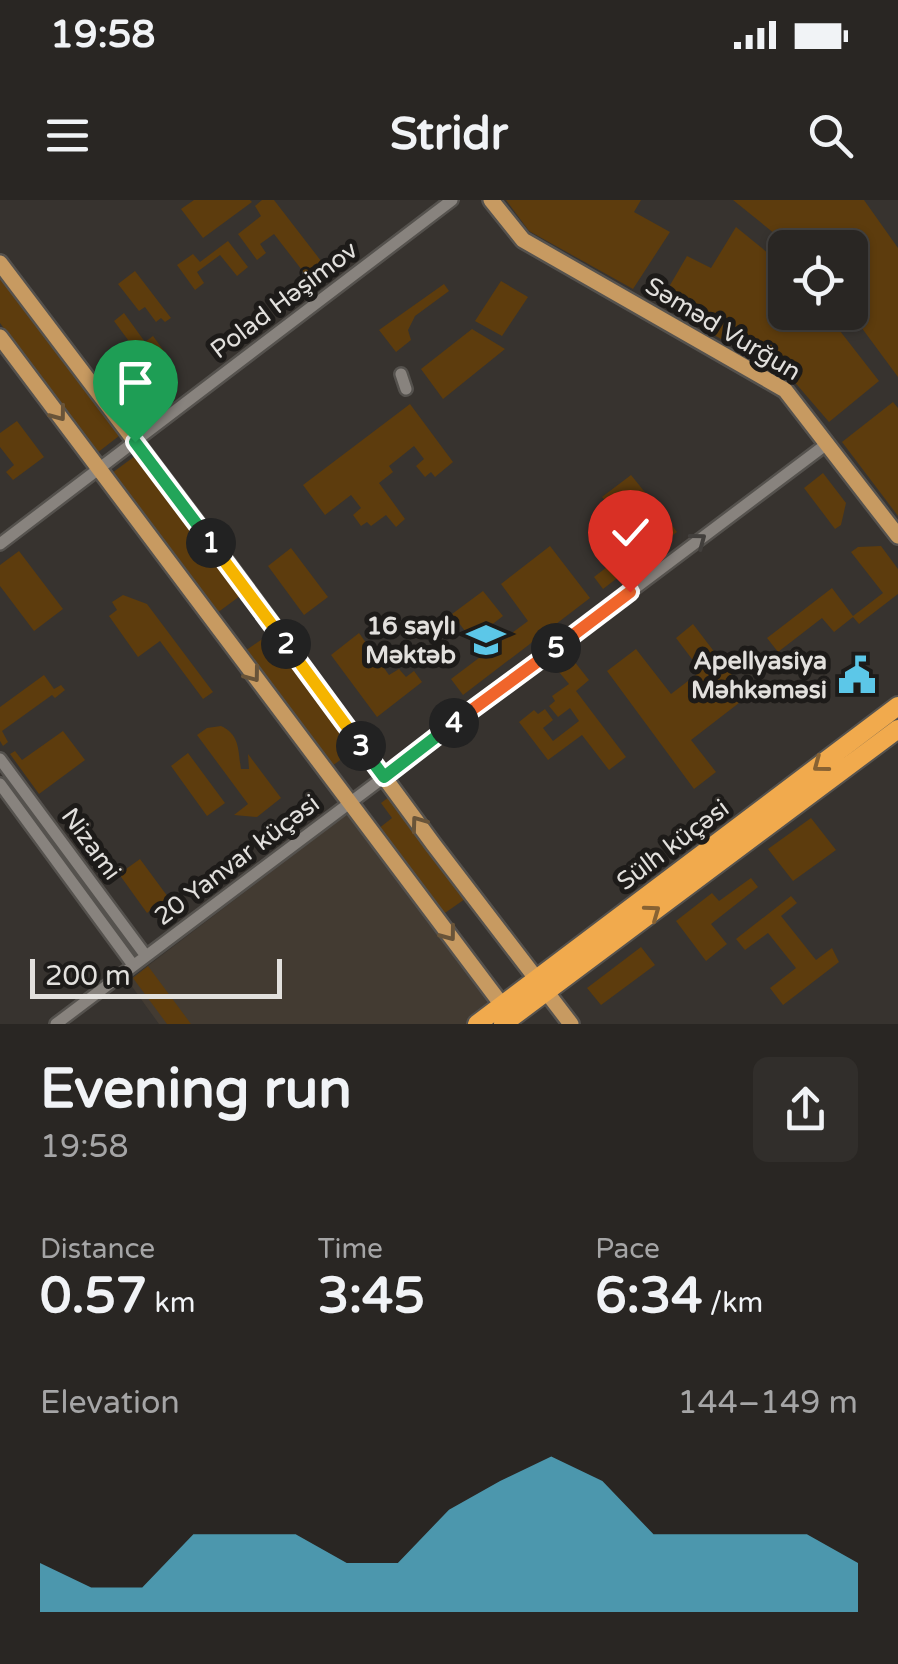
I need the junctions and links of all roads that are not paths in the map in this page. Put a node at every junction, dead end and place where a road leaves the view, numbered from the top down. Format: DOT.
graph roads {
  1 [pos="452,200"];
  2 [pos="491,200"];
  3 [pos="0,263"];
  4 [pos="0,337"];
  5 [pos="401,374"];
  6 [pos="406,389"];
  7 [pos="135,442"];
  8 [pos="828,443"];
  9 [pos="100,468"];
  10 [pos="898,536"];
  11 [pos="0,544"];
  12 [pos="898,706"];
  13 [pos="898,729"];
  14 [pos="0,759"];
  15 [pos="384,777"];
  16 [pos="0,784"];
  17 [pos="350,802"];
  18 [pos="780,807"];
  19 [pos="146,956"];
  20 [pos="133,965"];
  21 [pos="542,985"];
  22 [pos="508,1018"];
  23 [pos="56,1024"];
  24 [pos="478,1024"];
  25 [pos="571,1024"];
  1 -- 7 [label="street, Polad Həşimov"];
  2 -- 8 [label="main road, Səməd Vurğun"];
  3 -- 7 [label="main road"];
  4 -- 9 [label="main road, one-way"];
  5 -- 6 [label="street"];
  7 -- 9 [label="street, Polad Həşimov"];
  7 -- 15 [label="main road"];
  8 -- 10 [label="main road, Səməd Vurğun"];
  15 -- 8 [label="street, 20 Yanvar küçəsi, one-way"];
  9 -- 11 [label="street, Polad Həşimov"];
  9 -- 17 [label="main road, one-way"];
  12 -- 18 [label="highway, Sülh küçəsi, one-way"];
  13 -- 18 [label="highway, Sülh küçəsi"];
  14 -- 19 [label="street, Nizami"];
  15 -- 17 [label="street, 20 Yanvar küçəsi"];
  21 -- 15 [label="main road, one-way"];
  16 -- 20 [label="street, Nizami"];
  17 -- 19 [label="street, 20 Yanvar küçəsi"];
  17 -- 22 [label="main road, one-way"];
  18 -- 21 [label="highway, Sülh küçəsi"];
  19 -- 20 [label="street, 20 Yanvar küçəsi"];
  20 -- 23 [label="street, 20 Yanvar küçəsi"];
  21 -- 22 [label="highway, Sülh küçəsi"];
  21 -- 25 [label="main road"];
  22 -- 24 [label="highway, Sülh küçəsi"];
}
